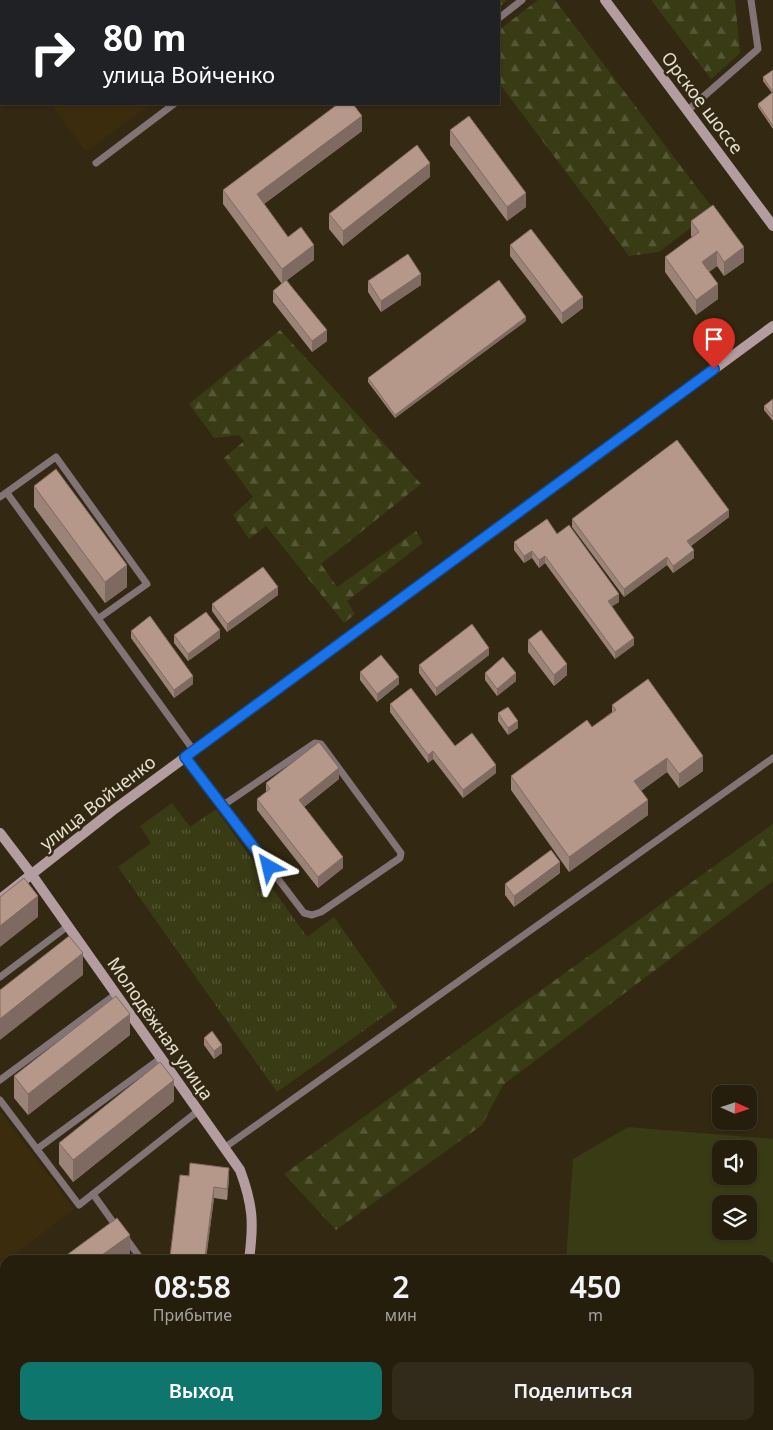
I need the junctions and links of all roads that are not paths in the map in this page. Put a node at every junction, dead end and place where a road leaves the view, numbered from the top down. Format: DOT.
graph roads {
  1 [pos="522,0"];
  2 [pos="605,0"];
  3 [pos="751,0"];
  4 [pos="500,17"];
  5 [pos="173,105"];
  6 [pos="687,111"];
  7 [pos="96,163"];
  8 [pos="773,226"];
  9 [pos="773,326"];
  10 [pos="7,492"];
  11 [pos="0,497"];
  12 [pos="99,618"];
  13 [pos="194,751"];
  14 [pos="185,757"];
  15 [pos="773,758"];
  16 [pos="222,806"];
  17 [pos="0,833"];
  18 [pos="32,875"];
  19 [pos="0,899"];
  20 [pos="68,926"];
  21 [pos="0,977"];
  22 [pos="116,994"];
  23 [pos="161,1058"];
  24 [pos="0,1080"];
  25 [pos="0,1100"];
  26 [pos="198,1111"];
  27 [pos="224,1148"];
  28 [pos="37,1149"];
  29 [pos="92,1194"];
  30 [pos="137,1255"];
  31 [pos="250,1255"];
  1 -- 4 [label="lane"];
  2 -- 6 [label="main road, Орское шоссе"];
  3 -- 6 [label="lane"];
  5 -- 7 [label="lane"];
  6 -- 8 [label="main road, Орское шоссе"];
  9 -- 13 [label="main road, улица Войченко"];
  10 -- 11 [label="lane"];
  10 -- 12 [label="lane"];
  10 -- 12 [label="lane"];
  12 -- 13 [label="lane"];
  13 -- 14 [label="main road, улица Войченко"];
  14 -- 16 [label="lane"];
  14 -- 18 [label="main road, улица Войченко"];
  15 -- 27 [label="lane"];
  16 -- 16 [label="lane"];
  17 -- 18 [label="main road, Молодёжная улица"];
  18 -- 19 [label="main road, улица Войченко"];
  18 -- 20 [label="main road, Молодёжная улица"];
  20 -- 21 [label="lane"];
  20 -- 22 [label="main road, Молодёжная улица"];
  22 -- 23 [label="main road, Молодёжная улица"];
  22 -- 24 [label="lane"];
  23 -- 26 [label="main road, Молодёжная улица"];
  23 -- 28 [label="lane"];
  25 -- 28 [label="lane"];
  26 -- 27 [label="main road, Молодёжная улица"];
  26 -- 29 [label="lane"];
  27 -- 31 [label="main road, Молодёжная улица"];
  28 -- 29 [label="lane"];
  29 -- 30 [label="lane"];
}
